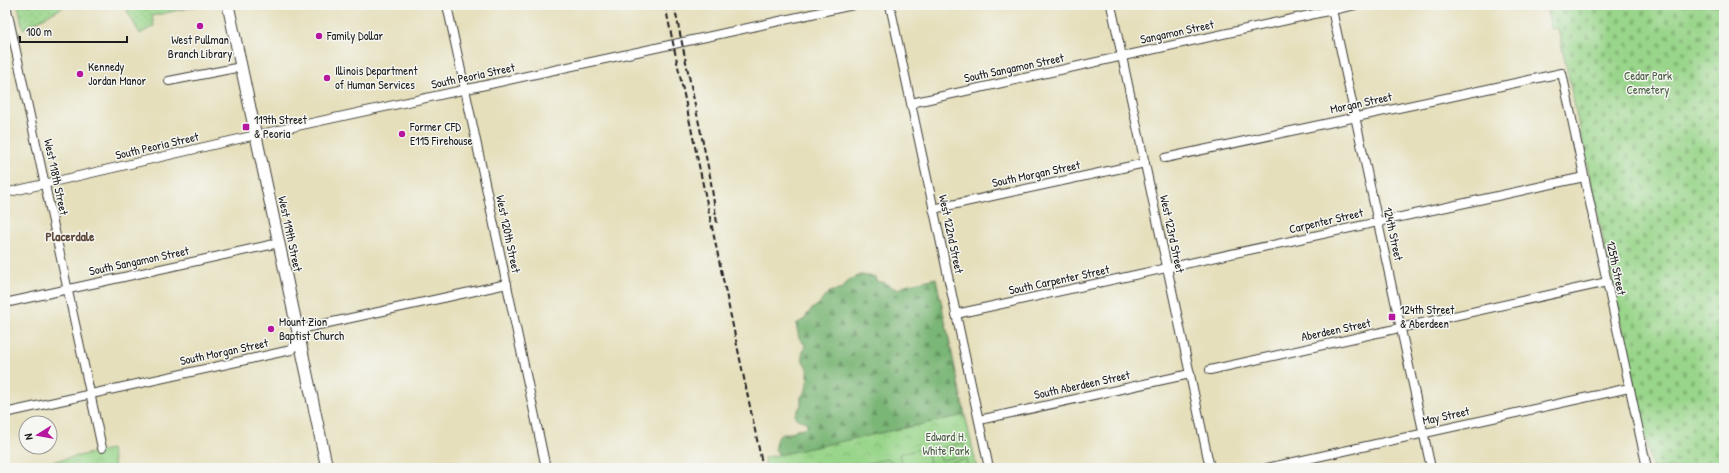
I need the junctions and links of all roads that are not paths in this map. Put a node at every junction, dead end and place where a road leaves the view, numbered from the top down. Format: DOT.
graph roads {
  1 [pos="6,5"];
  2 [pos="228,5"];
  3 [pos="447,5"];
  4 [pos="853,5"];
  5 [pos="890,5"];
  6 [pos="1110,5"];
  7 [pos="1355,5"];
  8 [pos="1332,7"];
  9 [pos="1122,56"];
  10 [pos="241,67"];
  11 [pos="1562,73"];
  12 [pos="169,82"];
  13 [pos="465,90"];
  14 [pos="911,103"];
  15 [pos="1355,116"];
  16 [pos="256,136"];
  17 [pos="1165,158"];
  18 [pos="1145,163"];
  19 [pos="1584,177"];
  20 [pos="45,184"];
  21 [pos="5,192"];
  22 [pos="933,209"];
  23 [pos="1378,222"];
  24 [pos="279,243"];
  25 [pos="1168,268"];
  26 [pos="1607,282"];
  27 [pos="507,284"];
  28 [pos="68,289"];
  29 [pos="5,303"];
  30 [pos="956,314"];
  31 [pos="1401,328"];
  32 [pos="299,338"];
  33 [pos="1210,370"];
  34 [pos="1190,374"];
  35 [pos="1630,388"];
  36 [pos="91,394"];
  37 [pos="5,413"];
  38 [pos="979,420"];
  39 [pos="1423,433"];
  40 [pos="102,448"];
  41 [pos="327,468"];
  42 [pos="546,468"];
  43 [pos="989,468"];
  44 [pos="1210,468"];
  45 [pos="1267,468"];
  46 [pos="1431,468"];
  47 [pos="1647,468"];
  1 -- 20 [label="street, West 118th Street"];
  2 -- 10 [label="street, West 119th Street"];
  3 -- 13 [label="street, West 120th Street"];
  4 -- 13 [label="street, South Peoria Street"];
  5 -- 14 [label="street, West 122nd Street"];
  6 -- 9 [label="street, West 123rd Street"];
  7 -- 8 [label="street, Sangamon Street"];
  8 -- 9 [label="street, Sangamon Street"];
  8 -- 15 [label="street, 124th Street"];
  9 -- 14 [label="street, South Sangamon Street"];
  9 -- 18 [label="street, West 123rd Street"];
  10 -- 12 [label="street"];
  10 -- 16 [label="street, West 119th Street"];
  11 -- 15 [label="street, Morgan Street"];
  11 -- 19 [label="street, 125th Street"];
  13 -- 16 [label="street, South Peoria Street"];
  13 -- 27 [label="street, West 120th Street"];
  14 -- 22 [label="street, West 122nd Street"];
  15 -- 17 [label="street, Morgan Street"];
  15 -- 23 [label="street, 124th Street"];
  16 -- 20 [label="street, South Peoria Street"];
  16 -- 24 [label="street, West 119th Street"];
  18 -- 22 [label="street, South Morgan Street"];
  18 -- 25 [label="street, West 123rd Street"];
  19 -- 23 [label="street, Carpenter Street"];
  19 -- 26 [label="street, 125th Street"];
  20 -- 21 [label="street, South Peoria Street"];
  20 -- 28 [label="street, West 118th Street"];
  22 -- 30 [label="street, West 122nd Street"];
  23 -- 25 [label="street, Carpenter Street"];
  23 -- 31 [label="street, 124th Street"];
  24 -- 28 [label="street, South Sangamon Street"];
  24 -- 32 [label="street, West 119th Street"];
  25 -- 30 [label="street, South Carpenter Street"];
  25 -- 34 [label="street, West 123rd Street"];
  26 -- 31 [label="street, Aberdeen Street"];
  26 -- 35 [label="street, 125th Street"];
  27 -- 32 [label="street, South Morgan Street"];
  27 -- 42 [label="street, West 120th Street"];
  28 -- 29 [label="street, South Sangamon Street"];
  28 -- 36 [label="street, West 118th Street"];
  30 -- 38 [label="street, West 122nd Street"];
  31 -- 33 [label="street, Aberdeen Street"];
  31 -- 39 [label="street, 124th Street"];
  32 -- 36 [label="street, South Morgan Street"];
  32 -- 41 [label="street, West 119th Street"];
  34 -- 38 [label="street, South Aberdeen Street"];
  34 -- 44 [label="street, West 123rd Street"];
  35 -- 39 [label="street, May Street"];
  35 -- 47 [label="street, 125th Street"];
  36 -- 37 [label="street, South Morgan Street"];
  36 -- 40 [label="street, West 118th Street"];
  38 -- 43 [label="street, West 122nd Street"];
  39 -- 45 [label="street, May Street"];
  39 -- 46 [label="street, 124th Street"];
}
